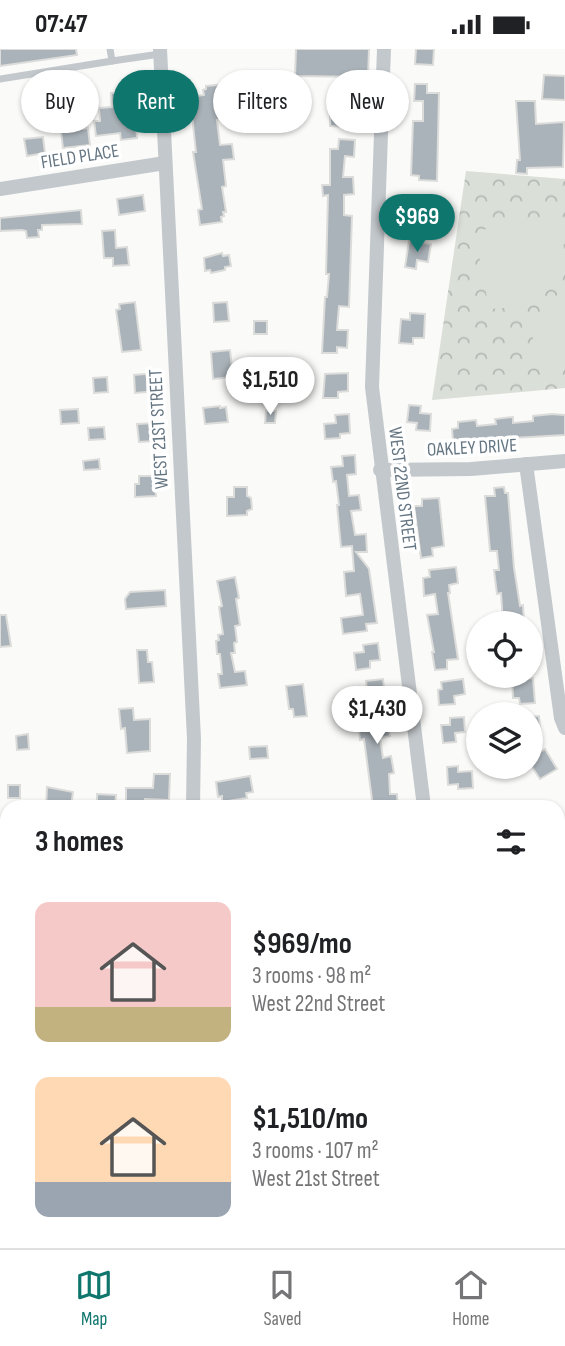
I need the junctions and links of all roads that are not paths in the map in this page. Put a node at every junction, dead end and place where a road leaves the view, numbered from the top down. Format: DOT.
graph roads {
  1 [pos="110,49"];
  2 [pos="383,49"];
  3 [pos="160,51"];
  4 [pos="111,61"];
  5 [pos="0,79"];
  6 [pos="165,163"];
  7 [pos="0,189"];
  8 [pos="565,461"];
  9 [pos="526,464"];
  10 [pos="380,470"];
  11 [pos="565,728"];
  12 [pos="192,800"];
  13 [pos="423,800"];
  1 -- 4 [label="lane"];
  2 -- 10 [label="street, WEST 22ND STREET"];
  3 -- 4 [label="lane"];
  3 -- 6 [label="street, WEST 21ST STREET"];
  4 -- 5 [label="lane"];
  6 -- 7 [label="street, FIELD PLACE"];
  6 -- 12 [label="street, WEST 21ST STREET"];
  8 -- 9 [label="street, OAKLEY DRIVE"];
  9 -- 10 [label="street, OAKLEY DRIVE"];
  9 -- 11 [label="street"];
  10 -- 13 [label="street, WEST 22ND STREET"];
}
